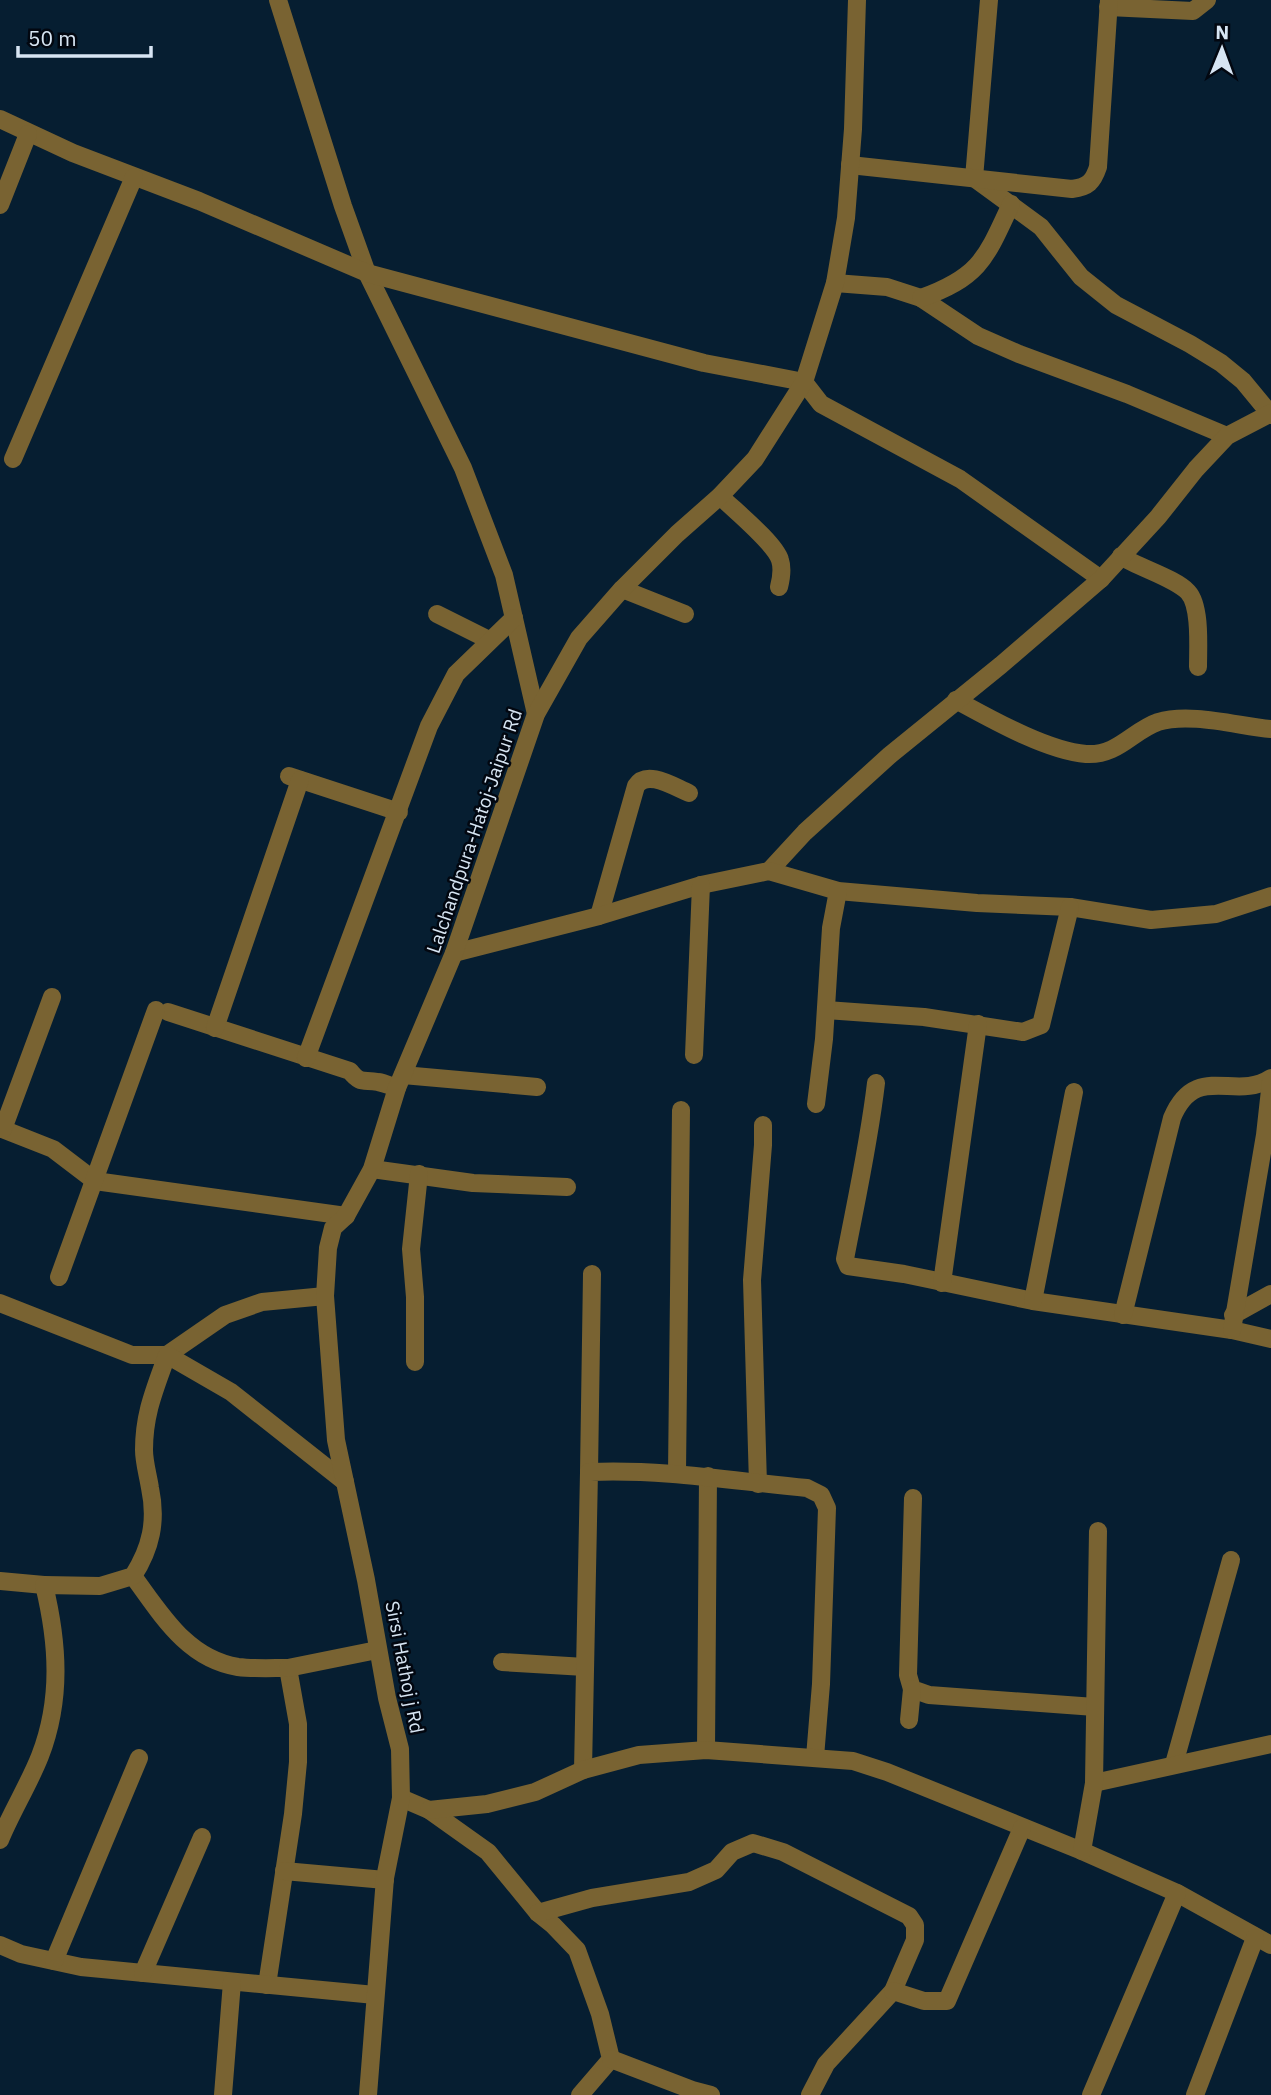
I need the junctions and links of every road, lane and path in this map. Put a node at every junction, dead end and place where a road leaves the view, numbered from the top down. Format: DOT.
graph roads {
  1 [pos="278,0"];
  2 [pos="857,0"];
  3 [pos="989,0"];
  4 [pos="1207,0"];
  5 [pos="1108,3"];
  6 [pos="0,119"];
  7 [pos="28,134"];
  8 [pos="850,165"];
  9 [pos="134,177"];
  10 [pos="974,178"];
  11 [pos="1011,204"];
  12 [pos="0,205"];
  13 [pos="367,273"];
  14 [pos="835,283"];
  15 [pos="920,298"];
  16 [pos="803,382"];
  17 [pos="1270,414"];
  18 [pos="1227,436"];
  19 [pos="13,459"];
  20 [pos="720,496"];
  21 [pos="1121,556"];
  22 [pos="1101,579"];
  23 [pos="779,587"];
  24 [pos="622,589"];
  25 [pos="437,614"];
  26 [pos="685,614"];
  27 [pos="514,618"];
  28 [pos="489,640"];
  29 [pos="1198,667"];
  30 [pos="956,700"];
  31 [pos="536,714"];
  32 [pos="1271,729"];
  33 [pos="690,793"];
  34 [pos="399,813"];
  35 [pos="769,871"];
  36 [pos="701,886"];
  37 [pos="838,891"];
  38 [pos="1271,897"];
  39 [pos="1070,907"];
  40 [pos="599,916"];
  41 [pos="454,953"];
  42 [pos="52,997"];
  43 [pos="826,1010"];
  44 [pos="978,1024"];
  45 [pos="215,1028"];
  46 [pos="694,1055"];
  47 [pos="306,1058"];
  48 [pos="1271,1079"];
  49 [pos="400,1081"];
  50 [pos="876,1083"];
  51 [pos="537,1087"];
  52 [pos="1074,1092"];
  53 [pos="816,1104"];
  54 [pos="681,1110"];
  55 [pos="763,1125"];
  56 [pos="1,1128"];
  57 [pos="372,1169"];
  58 [pos="419,1174"];
  59 [pos="95,1181"];
  60 [pos="567,1187"];
  61 [pos="346,1216"];
  62 [pos="328,1248"];
  63 [pos="592,1274"];
  64 [pos="59,1277"];
  65 [pos="942,1283"];
  66 [pos="1271,1294"];
  67 [pos="326,1296"];
  68 [pos="1033,1301"];
  69 [pos="0,1303"];
  70 [pos="1123,1315"];
  71 [pos="1233,1323"];
  72 [pos="1271,1339"];
  73 [pos="167,1355"];
  74 [pos="415,1362"];
  75 [pos="589,1472"];
  76 [pos="677,1473"];
  77 [pos="708,1475"];
  78 [pos="345,1482"];
  79 [pos="758,1484"];
  80 [pos="913,1498"];
  81 [pos="1098,1531"];
  82 [pos="1231,1560"];
  83 [pos="133,1576"];
  84 [pos="0,1581"];
  85 [pos="44,1585"];
  86 [pos="377,1650"];
  87 [pos="502,1662"];
  88 [pos="585,1667"];
  89 [pos="288,1668"];
  90 [pos="912,1689"];
  91 [pos="1095,1707"];
  92 [pos="909,1720"];
  93 [pos="1271,1744"];
  94 [pos="706,1750"];
  95 [pos="815,1756"];
  96 [pos="139,1758"];
  97 [pos="1174,1764"];
  98 [pos="583,1770"];
  99 [pos="1094,1783"];
  100 [pos="401,1798"];
  101 [pos="429,1810"];
  102 [pos="1022,1829"];
  103 [pos="202,1837"];
  104 [pos="0,1840"];
  105 [pos="1082,1851"];
  106 [pos="284,1871"];
  107 [pos="385,1880"];
  108 [pos="1177,1893"];
  109 [pos="538,1913"];
  110 [pos="1263,1941"];
  111 [pos="0,1945"];
  112 [pos="54,1961"];
  113 [pos="144,1973"];
  114 [pos="232,1982"];
  115 [pos="267,1985"];
  116 [pos="893,1991"];
  117 [pos="375,1995"];
  118 [pos="611,2059"];
  119 [pos="223,2095"];
  120 [pos="368,2095"];
  121 [pos="580,2095"];
  122 [pos="711,2095"];
  123 [pos="810,2095"];
  124 [pos="1091,2095"];
  125 [pos="1195,2095"];
  1 -- 13 [label="street"];
  2 -- 8 [label="street, Lalchandpura-Hatoj-Jaipur Rd"];
  3 -- 10 [label="street"];
  4 -- 5 [label="street"];
  5 -- 10 [label="street"];
  6 -- 7 [label="street"];
  7 -- 9 [label="street"];
  7 -- 12 [label="street"];
  8 -- 10 [label="street"];
  8 -- 14 [label="street, Lalchandpura-Hatoj-Jaipur Rd"];
  9 -- 13 [label="street"];
  9 -- 19 [label="street"];
  10 -- 11 [label="street"];
  11 -- 15 [label="street"];
  11 -- 17 [label="street"];
  13 -- 16 [label="street"];
  13 -- 27 [label="street"];
  14 -- 15 [label="street"];
  14 -- 16 [label="street, Lalchandpura-Hatoj-Jaipur Rd"];
  15 -- 18 [label="street"];
  16 -- 20 [label="street, Lalchandpura-Hatoj-Jaipur Rd"];
  16 -- 22 [label="street"];
  17 -- 18 [label="street"];
  18 -- 21 [label="street"];
  20 -- 23 [label="street"];
  20 -- 24 [label="street, Lalchandpura-Hatoj-Jaipur Rd"];
  21 -- 22 [label="street"];
  21 -- 29 [label="street"];
  22 -- 30 [label="street"];
  24 -- 26 [label="street"];
  24 -- 31 [label="street, Lalchandpura-Hatoj-Jaipur Rd"];
  25 -- 28 [label="street"];
  27 -- 28 [label="street"];
  27 -- 31 [label="street"];
  28 -- 34 [label="street"];
  30 -- 32 [label="street"];
  30 -- 35 [label="street"];
  31 -- 41 [label="street, Lalchandpura-Hatoj-Jaipur Rd"];
  33 -- 40 [label="street"];
  34 -- 45 [label="street"];
  34 -- 47 [label="street"];
  35 -- 36 [label="street"];
  35 -- 37 [label="street"];
  36 -- 40 [label="street"];
  36 -- 46 [label="street"];
  37 -- 39 [label="street"];
  37 -- 43 [label="street"];
  38 -- 39 [label="street"];
  39 -- 44 [label="street"];
  40 -- 41 [label="street"];
  41 -- 49 [label="street, Lalchandpura-Hatoj-Jaipur Rd"];
  42 -- 56 [label="street"];
  43 -- 44 [label="street"];
  43 -- 53 [label="street"];
  44 -- 65 [label="street"];
  45 -- 47 [label="street"];
  45 -- 59 [label="street"];
  47 -- 49 [label="street"];
  48 -- 70 [label="street"];
  48 -- 71 [label="street"];
  49 -- 51 [label="street"];
  49 -- 57 [label="street, Lalchandpura-Hatoj-Jaipur Rd"];
  50 -- 65 [label="street"];
  52 -- 68 [label="street"];
  54 -- 76 [label="street"];
  55 -- 79 [label="street"];
  56 -- 59 [label="street"];
  57 -- 58 [label="street"];
  57 -- 61 [label="street, Lalchandpura-Hatoj-Jaipur Rd"];
  58 -- 60 [label="street"];
  58 -- 74 [label="street"];
  59 -- 61 [label="street"];
  59 -- 64 [label="street"];
  61 -- 62 [label="street, Lalchandpura-Hatoj-Jaipur Rd"];
  62 -- 67 [label="street, Sirsi Hathoj j Rd"];
  63 -- 75 [label="street"];
  65 -- 68 [label="street"];
  66 -- 71 [label="street"];
  67 -- 73 [label="street"];
  67 -- 78 [label="street, Sirsi Hathoj j Rd"];
  68 -- 70 [label="street"];
  69 -- 73 [label="street"];
  70 -- 71 [label="street"];
  71 -- 72 [label="street"];
  73 -- 78 [label="street"];
  73 -- 83 [label="street"];
  75 -- 76 [label="street"];
  75 -- 88 [label="street"];
  76 -- 77 [label="street"];
  77 -- 79 [label="street"];
  77 -- 94 [label="street"];
  78 -- 86 [label="street, Sirsi Hathoj j Rd"];
  79 -- 95 [label="street"];
  80 -- 90 [label="street"];
  81 -- 91 [label="street"];
  82 -- 97 [label="street"];
  83 -- 85 [label="street"];
  83 -- 89 [label="street"];
  84 -- 85 [label="street"];
  85 -- 104 [label="street"];
  86 -- 89 [label="street"];
  86 -- 100 [label="street, Sirsi Hathoj j Rd"];
  87 -- 88 [label="street"];
  88 -- 98 [label="street"];
  89 -- 106 [label="street"];
  90 -- 91 [label="street"];
  90 -- 92 [label="street"];
  91 -- 99 [label="street"];
  93 -- 97 [label="street"];
  94 -- 95 [label="street"];
  94 -- 98 [label="street"];
  95 -- 102 [label="street"];
  96 -- 112 [label="street"];
  97 -- 99 [label="street"];
  98 -- 101 [label="street"];
  99 -- 105 [label="street"];
  100 -- 101 [label="street"];
  100 -- 107 [label="street, Sirsi Hathoj j Rd"];
  101 -- 109 [label="street"];
  102 -- 105 [label="street"];
  102 -- 116 [label="street"];
  103 -- 113 [label="street"];
  105 -- 108 [label="street"];
  106 -- 107 [label="street"];
  106 -- 115 [label="street"];
  107 -- 117 [label="street, Sirsi Hathoj j Rd"];
  108 -- 110 [label="street"];
  108 -- 124 [label="street"];
  109 -- 116 [label="street"];
  109 -- 118 [label="street"];
  110 -- 125 [label="street"];
  111 -- 112 [label="street"];
  112 -- 113 [label="street"];
  113 -- 114 [label="street"];
  114 -- 115 [label="street"];
  114 -- 119 [label="street"];
  115 -- 117 [label="street"];
  116 -- 123 [label="street"];
  117 -- 120 [label="street, Sirsi Hathoj j Rd"];
  118 -- 121 [label="street"];
  118 -- 122 [label="street"];
}
